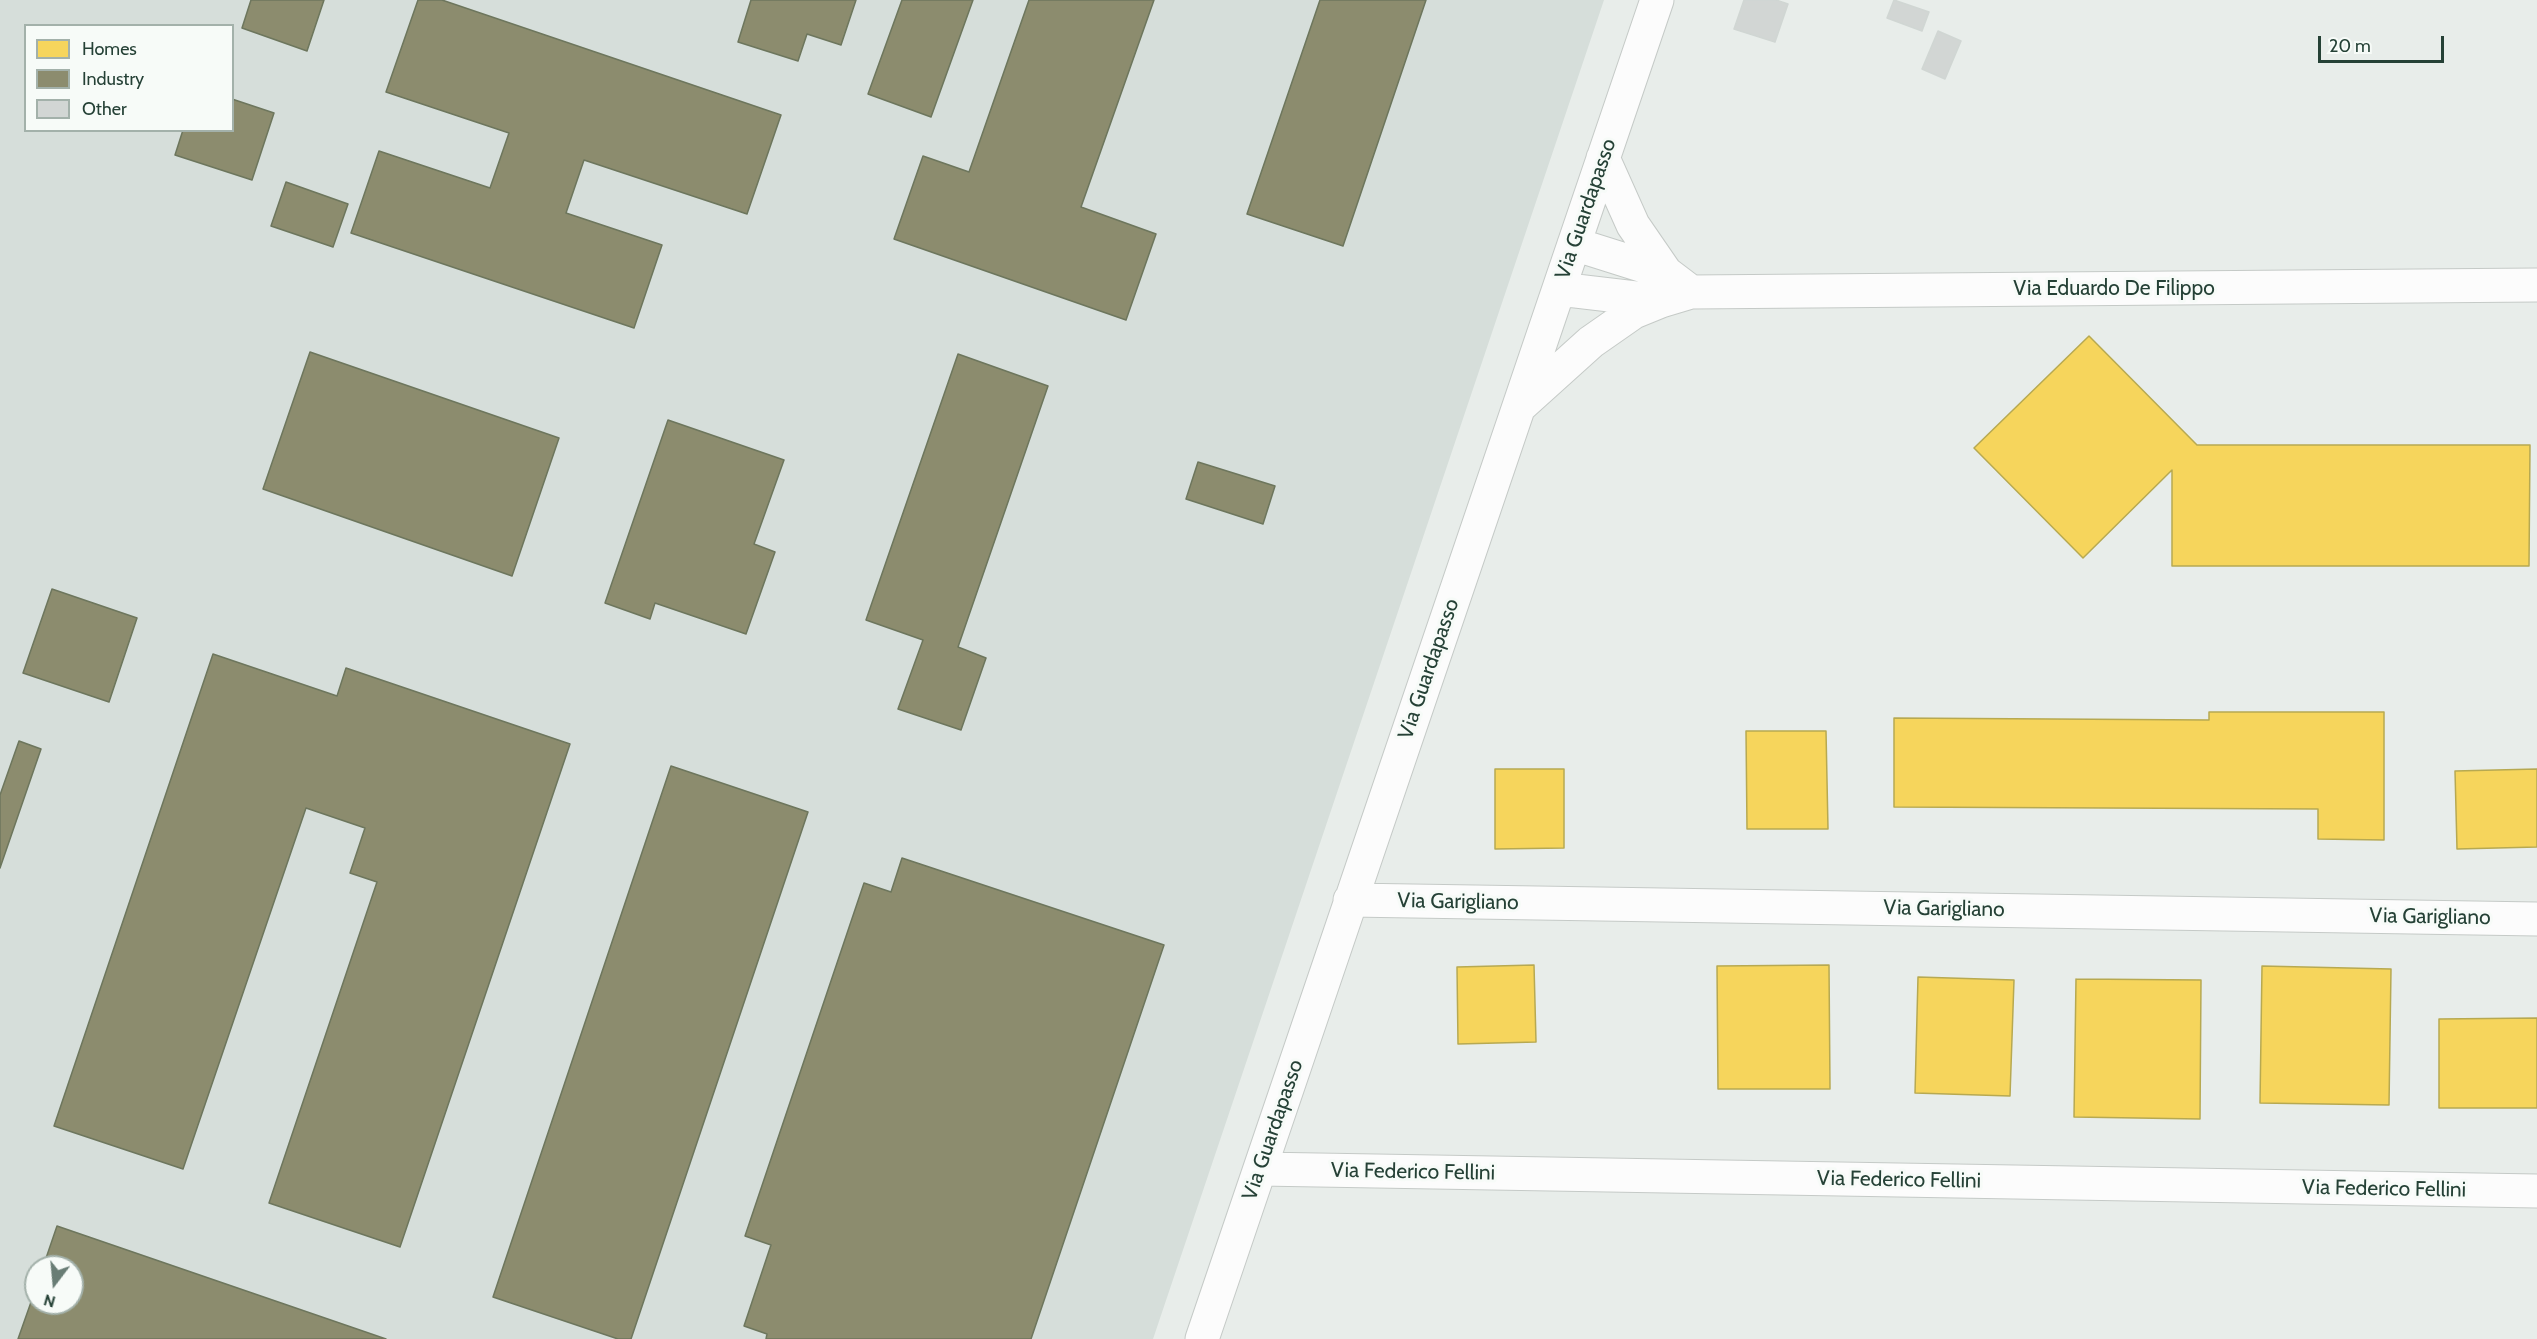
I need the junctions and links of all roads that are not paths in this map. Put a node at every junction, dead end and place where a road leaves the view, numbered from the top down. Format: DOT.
graph roads {
  1 [pos="1657,0"];
  2 [pos="1603,158"];
  3 [pos="1574,244"];
  4 [pos="2537,285"];
  5 [pos="1559,289"];
  6 [pos="1672,289"];
  7 [pos="1518,408"];
  8 [pos="1350,900"];
  9 [pos="2537,919"];
  10 [pos="1260,1169"];
  11 [pos="2537,1191"];
  12 [pos="1202,1339"];
  1 -- 2 [label="street, Via Guardapasso"];
  2 -- 3 [label="street, Via Guardapasso"];
  2 -- 6 [label="street"];
  3 -- 5 [label="street, Via Guardapasso"];
  3 -- 6 [label="street, Via Eduardo De Filippo"];
  4 -- 6 [label="street, Via Eduardo De Filippo"];
  5 -- 6 [label="street, Via Eduardo De Filippo"];
  5 -- 7 [label="street, Via Guardapasso"];
  6 -- 7 [label="street, Via Eduardo De Filippo"];
  7 -- 8 [label="street, Via Guardapasso"];
  8 -- 9 [label="street, Via Garigliano"];
  8 -- 10 [label="street, Via Guardapasso"];
  10 -- 11 [label="street, Via Federico Fellini"];
  10 -- 12 [label="street, Via Guardapasso"];
}
